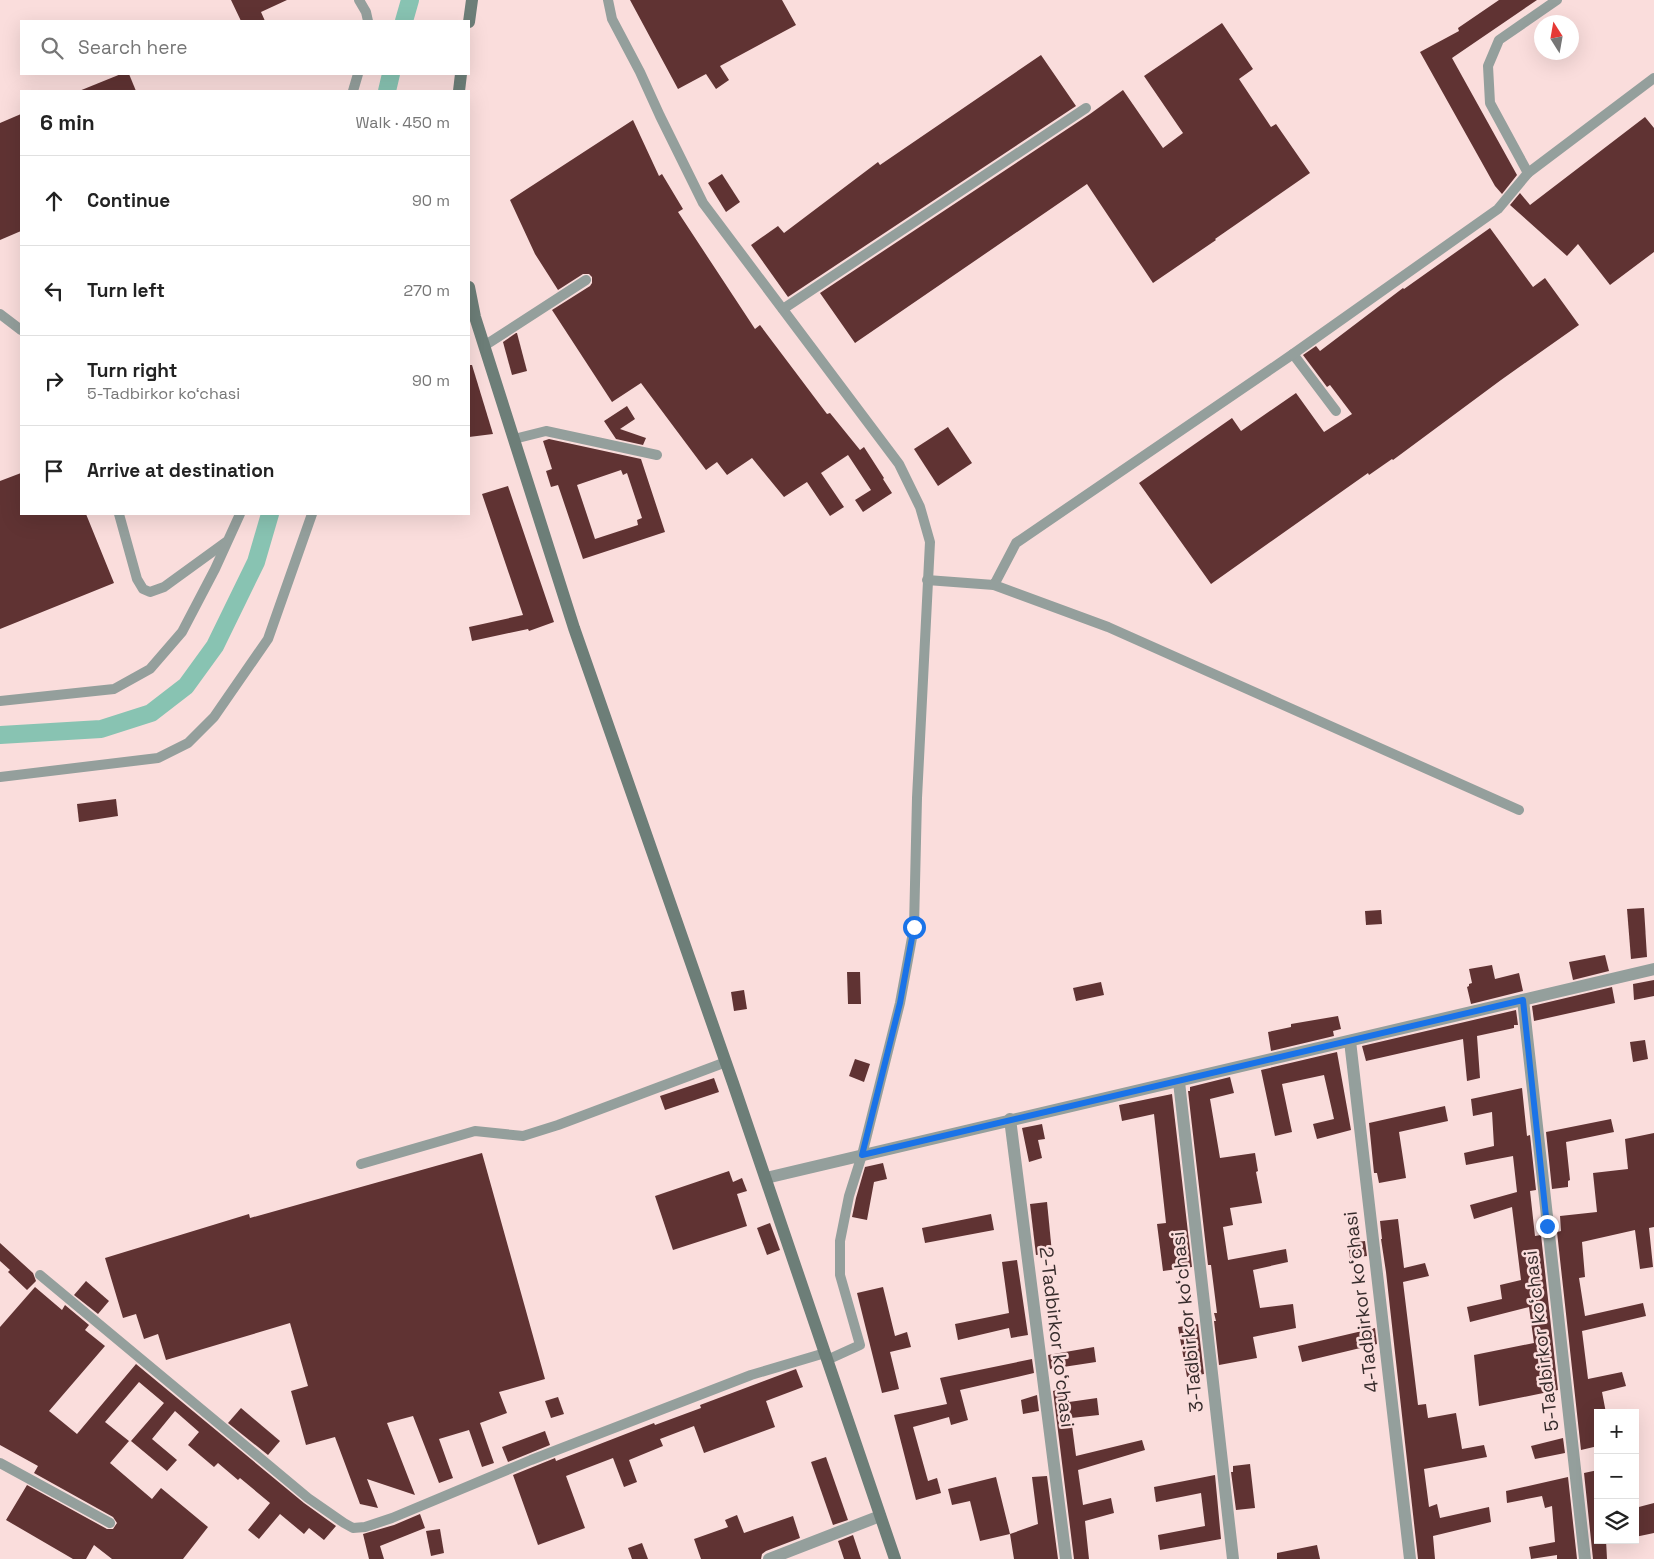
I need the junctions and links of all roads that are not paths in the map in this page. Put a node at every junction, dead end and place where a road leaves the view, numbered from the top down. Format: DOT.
graph roads {
  1 [pos="359,0"];
  2 [pos="472,0"];
  3 [pos="608,0"];
  4 [pos="1556,0"];
  5 [pos="368,20"];
  6 [pos="469,20"];
  7 [pos="358,75"];
  8 [pos="461,75"];
  9 [pos="1654,78"];
  10 [pos="353,90"];
  11 [pos="459,90"];
  12 [pos="1086,108"];
  13 [pos="1528,173"];
  14 [pos="586,280"];
  15 [pos="470,292"];
  16 [pos="782,309"];
  17 [pos="0,314"];
  18 [pos="20,329"];
  19 [pos="484,346"];
  20 [pos="1293,354"];
  21 [pos="1336,411"];
  22 [pos="514,440"];
  23 [pos="657,454"];
  24 [pos="119,515"];
  25 [pos="240,515"];
  26 [pos="312,515"];
  27 [pos="226,542"];
  28 [pos="927,580"];
  29 [pos="994,585"];
  30 [pos="0,701"];
  31 [pos="0,777"];
  32 [pos="1519,810"];
  33 [pos="1654,969"];
  34 [pos="1523,1000"];
  35 [pos="1350,1041"];
  36 [pos="726,1062"];
  37 [pos="1179,1082"];
  38 [pos="1010,1119"];
  39 [pos="862,1155"];
  40 [pos="361,1164"];
  41 [pos="766,1178"];
  42 [pos="40,1275"];
  43 [pos="826,1356"];
  44 [pos="0,1462"];
  45 [pos="880,1516"];
  46 [pos="110,1524"];
  47 [pos="769,1559"];
  48 [pos="895,1559"];
  49 [pos="1066,1559"];
  50 [pos="1232,1559"];
  51 [pos="1410,1559"];
  52 [pos="1585,1559"];
  1 -- 5 [label="lane"];
  2 -- 6 [label="main road"];
  3 -- 16 [label="lane"];
  4 -- 13 [label="lane"];
  7 -- 10 [label="lane"];
  8 -- 11 [label="main road"];
  9 -- 13 [label="lane"];
  12 -- 16 [label="lane"];
  13 -- 20 [label="lane"];
  14 -- 19 [label="lane"];
  15 -- 19 [label="main road"];
  16 -- 28 [label="lane"];
  17 -- 18 [label="lane"];
  19 -- 22 [label="main road"];
  20 -- 21 [label="lane"];
  20 -- 29 [label="lane"];
  22 -- 23 [label="lane"];
  22 -- 36 [label="main road"];
  24 -- 27 [label="lane"];
  25 -- 27 [label="lane"];
  26 -- 31 [label="lane"];
  27 -- 30 [label="lane"];
  28 -- 29 [label="lane"];
  28 -- 39 [label="lane"];
  29 -- 32 [label="lane"];
  33 -- 34 [label="street"];
  34 -- 35 [label="street"];
  34 -- 52 [label="street, 5-Tadbirkor koʻchasi"];
  35 -- 37 [label="street"];
  35 -- 51 [label="street, 4-Tadbirkor koʻchasi"];
  36 -- 40 [label="lane"];
  36 -- 41 [label="main road"];
  37 -- 38 [label="street"];
  37 -- 50 [label="street, 3-Tadbirkor koʻchasi"];
  38 -- 39 [label="street"];
  38 -- 49 [label="street, 2-Tadbirkor koʻchasi"];
  39 -- 41 [label="street"];
  39 -- 43 [label="lane"];
  41 -- 43 [label="main road"];
  42 -- 43 [label="lane"];
  43 -- 45 [label="main road"];
  44 -- 46 [label="lane"];
  45 -- 47 [label="street"];
  45 -- 48 [label="main road"];
}
